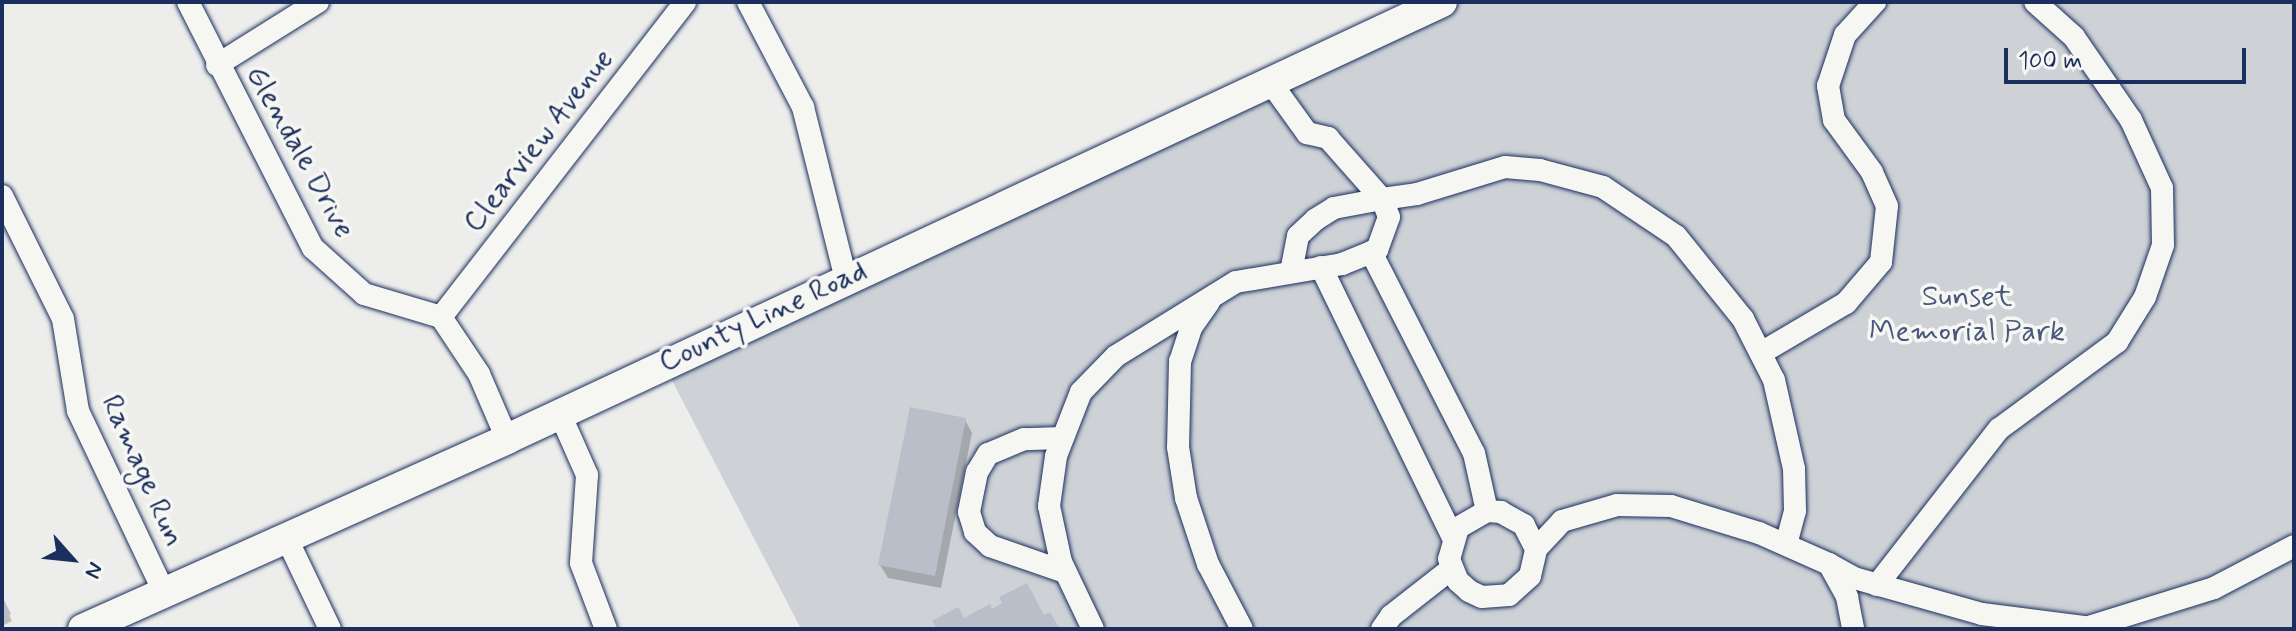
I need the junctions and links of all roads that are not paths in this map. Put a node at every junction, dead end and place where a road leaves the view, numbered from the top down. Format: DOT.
graph roads {
  1 [pos="188,2"];
  2 [pos="318,2"];
  3 [pos="685,2"];
  4 [pos="748,2"];
  5 [pos="1442,2"];
  6 [pos="1875,2"];
  7 [pos="2035,2"];
  8 [pos="217,65"];
  9 [pos="1271,83"];
  10 [pos="2,196"];
  11 [pos="1382,199"];
  12 [pos="1371,252"];
  13 [pos="1321,267"];
  14 [pos="1291,271"];
  15 [pos="846,279"];
  16 [pos="1225,288"];
  17 [pos="441,317"];
  18 [pos="1761,353"];
  19 [pos="560,414"];
  20 [pos="1062,438"];
  21 [pos="507,439"];
  22 [pos="1487,511"];
  23 [pos="286,537"];
  24 [pos="1453,538"];
  25 [pos="1786,544"];
  26 [pos="2294,546"];
  27 [pos="1536,549"];
  28 [pos="1829,564"];
  29 [pos="1451,569"];
  30 [pos="1065,572"];
  31 [pos="1877,585"];
  32 [pos="164,592"];
  33 [pos="2097,628"];
  34 [pos="83,629"];
  35 [pos="330,629"];
  36 [pos="606,629"];
  37 [pos="1093,629"];
  38 [pos="1242,629"];
  39 [pos="1382,629"];
  40 [pos="1853,629"];
  1 -- 8 [label="street, Glendale Drive"];
  2 -- 8 [label="street"];
  3 -- 17 [label="street, Clearview Avenue"];
  4 -- 15 [label="street"];
  5 -- 9 [label="main road, County Line Road"];
  6 -- 18 [label="street"];
  7 -- 31 [label="street"];
  8 -- 17 [label="street, Glendale Drive"];
  9 -- 11 [label="street"];
  9 -- 15 [label="main road, County Line Road"];
  10 -- 32 [label="street, Ramage Run"];
  11 -- 12 [label="street"];
  11 -- 14 [label="street"];
  11 -- 18 [label="street"];
  12 -- 13 [label="street"];
  12 -- 22 [label="street"];
  13 -- 14 [label="street"];
  13 -- 24 [label="street"];
  14 -- 16 [label="street"];
  15 -- 19 [label="main road, County Line Road"];
  16 -- 20 [label="street"];
  16 -- 38 [label="street"];
  17 -- 21 [label="street"];
  18 -- 25 [label="street"];
  19 -- 21 [label="main road, County Line Road"];
  19 -- 36 [label="street"];
  20 -- 30 [label="street"];
  20 -- 30 [label="street"];
  21 -- 23 [label="main road, County Line Road"];
  22 -- 24 [label="street"];
  22 -- 27 [label="street"];
  23 -- 32 [label="main road, County Line Road"];
  23 -- 35 [label="street"];
  24 -- 29 [label="street"];
  25 -- 27 [label="street"];
  25 -- 28 [label="street"];
  26 -- 33 [label="street"];
  27 -- 29 [label="street"];
  28 -- 31 [label="street"];
  28 -- 40 [label="street"];
  29 -- 39 [label="street"];
  30 -- 37 [label="street"];
  31 -- 33 [label="street"];
  32 -- 34 [label="main road, County Line Road"];
}
